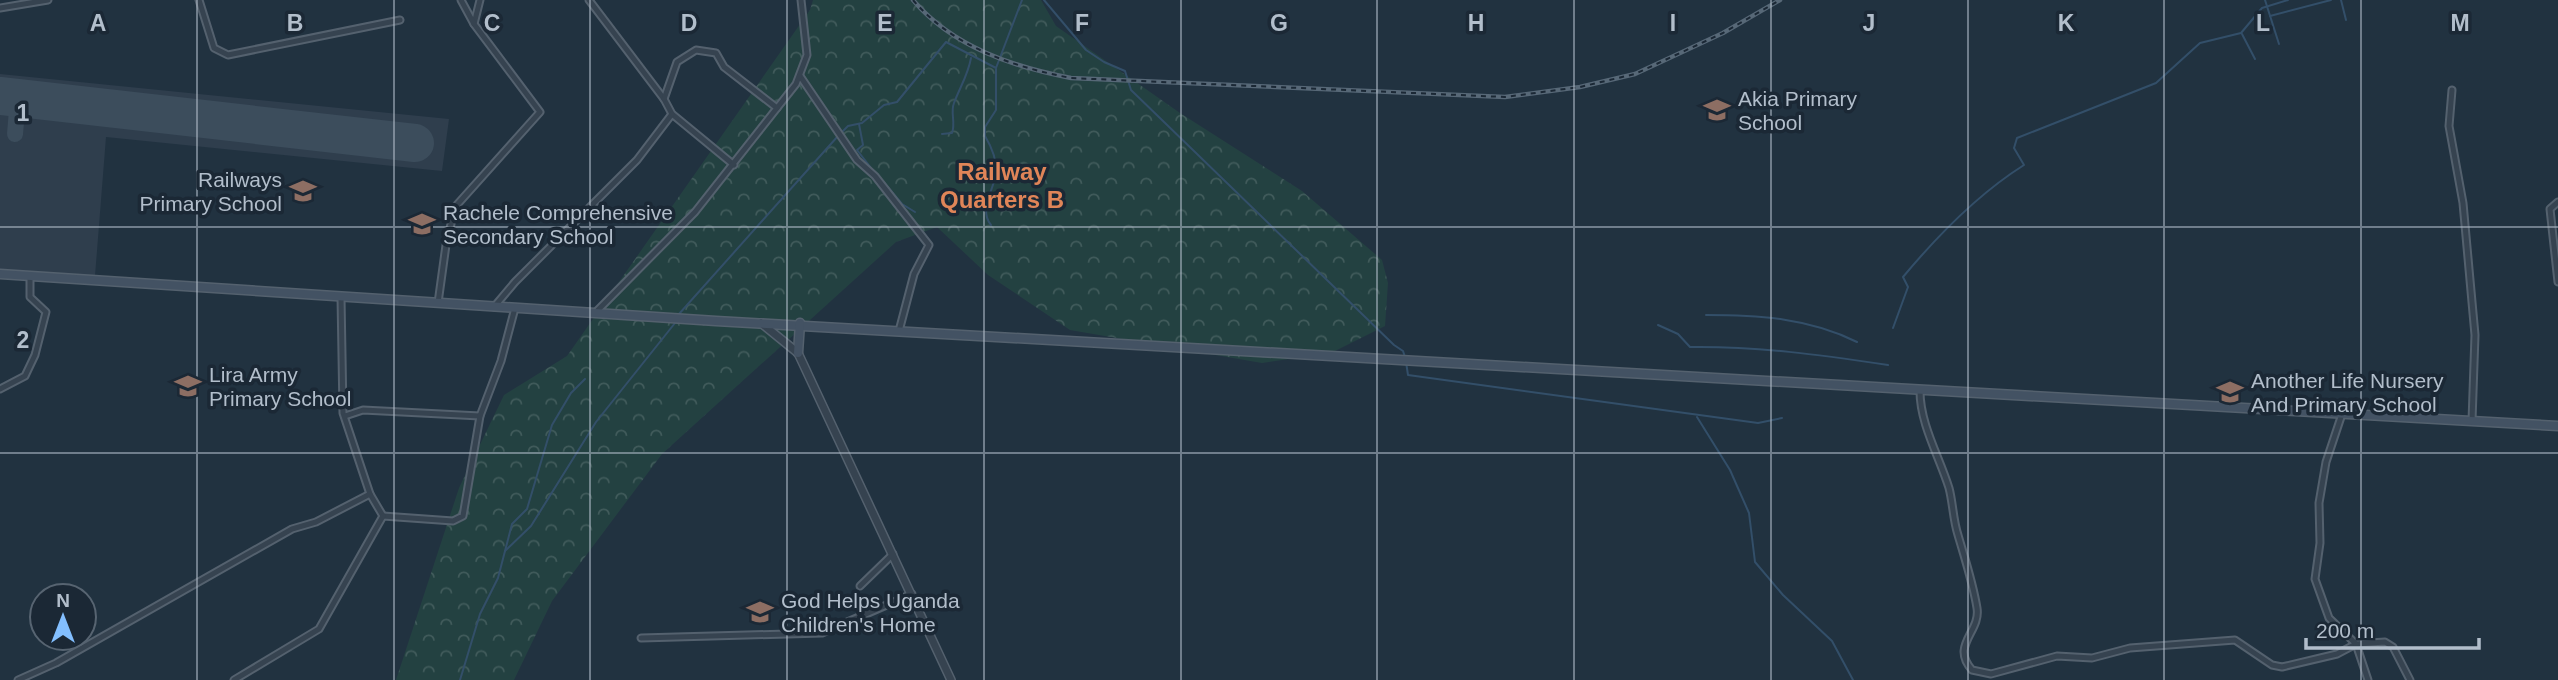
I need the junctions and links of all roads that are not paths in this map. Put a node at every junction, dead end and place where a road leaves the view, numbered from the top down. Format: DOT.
graph roads {
  1 [pos="48,0"];
  2 [pos="200,0"];
  3 [pos="461,0"];
  4 [pos="480,0"];
  5 [pos="811,0"];
  6 [pos="591,1"];
  7 [pos="802,2"];
  8 [pos="0,8"];
  9 [pos="400,20"];
  10 [pos="474,24"];
  11 [pos="800,76"];
  12 [pos="2452,90"];
  13 [pos="664,99"];
  14 [pos="777,108"];
  15 [pos="672,114"];
  16 [pos="734,164"];
  17 [pos="2558,202"];
  18 [pos="0,274"];
  19 [pos="30,276"];
  20 [pos="2558,282"];
  21 [pos="341,298"];
  22 [pos="438,303"];
  23 [pos="495,307"];
  24 [pos="515,308"];
  25 [pos="596,313"];
  26 [pos="760,322"];
  27 [pos="800,323"];
  28 [pos="899,331"];
  29 [pos="798,353"];
  30 [pos="0,389"];
  31 [pos="1920,391"];
  32 [pos="2343,413"];
  33 [pos="345,416"];
  34 [pos="480,416"];
  35 [pos="2472,421"];
  36 [pos="2558,426"];
  37 [pos="370,494"];
  38 [pos="383,516"];
  39 [pos="893,554"];
  40 [pos="860,586"];
  41 [pos="912,594"];
  42 [pos="641,638"];
  43 [pos="2356,644"];
  44 [pos="18,680"];
  45 [pos="234,680"];
  46 [pos="951,680"];
  47 [pos="2368,680"];
  48 [pos="2410,680"];
  1 -- 8 [label="street"];
  2 -- 9 [label="street"];
  3 -- 10 [label="street"];
  4 -- 10 [label="street"];
  5 -- 7 [label="street"];
  6 -- 13 [label="street"];
  7 -- 11 [label="street"];
  10 -- 22 [label="street"];
  11 -- 14 [label="street"];
  11 -- 28 [label="street"];
  12 -- 35 [label="street"];
  13 -- 14 [label="street"];
  13 -- 15 [label="street"];
  14 -- 16 [label="street"];
  15 -- 16 [label="street"];
  15 -- 23 [label="street"];
  16 -- 25 [label="street"];
  17 -- 20 [label="street"];
  18 -- 19 [label="main road"];
  19 -- 21 [label="main road"];
  19 -- 30 [label="street"];
  21 -- 22 [label="main road"];
  21 -- 33 [label="street"];
  22 -- 23 [label="main road"];
  23 -- 24 [label="main road"];
  24 -- 25 [label="main road"];
  24 -- 34 [label="street"];
  25 -- 26 [label="main road"];
  26 -- 27 [label="main road"];
  26 -- 29 [label="street"];
  27 -- 28 [label="main road"];
  27 -- 29 [label="main road"];
  28 -- 31 [label="main road"];
  29 -- 39 [label="street"];
  31 -- 32 [label="main road"];
  31 -- 43 [label="street"];
  32 -- 35 [label="main road"];
  32 -- 43 [label="street"];
  33 -- 34 [label="street"];
  33 -- 37 [label="street"];
  34 -- 38 [label="street"];
  35 -- 36 [label="main road"];
  37 -- 38 [label="street"];
  37 -- 44 [label="street"];
  38 -- 45 [label="street"];
  39 -- 40 [label="street"];
  39 -- 41 [label="street"];
  41 -- 42 [label="street"];
  41 -- 46 [label="street"];
  43 -- 47 [label="street"];
  43 -- 48 [label="street"];
}
